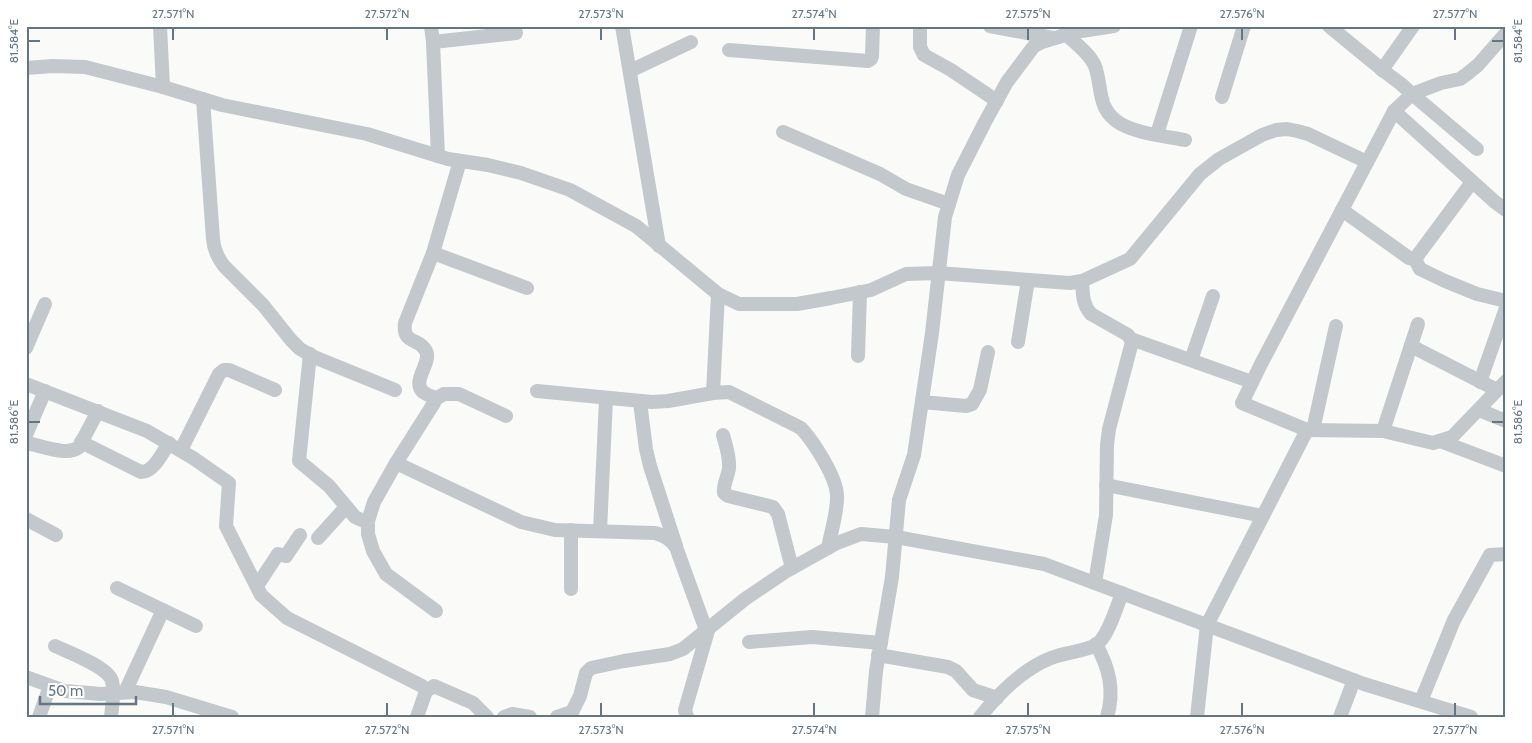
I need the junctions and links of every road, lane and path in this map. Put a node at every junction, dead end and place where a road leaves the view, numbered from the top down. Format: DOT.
graph roads {
  1 [pos="160,26"];
  2 [pos="431,26"];
  3 [pos="622,26"];
  4 [pos="873,26"];
  5 [pos="920,26"];
  6 [pos="990,26"];
  7 [pos="1114,26"];
  8 [pos="1191,26"];
  9 [pos="1244,26"];
  10 [pos="1329,26"];
  11 [pos="1413,26"];
  12 [pos="516,32"];
  13 [pos="1506,33"];
  14 [pos="1067,35"];
  15 [pos="1053,38"];
  16 [pos="433,42"];
  17 [pos="691,42"];
  18 [pos="729,50"];
  19 [pos="26,68"];
  20 [pos="1382,70"];
  21 [pos="630,71"];
  22 [pos="162,87"];
  23 [pos="1412,94"];
  24 [pos="1222,97"];
  25 [pos="203,99"];
  26 [pos="997,101"];
  27 [pos="1394,111"];
  28 [pos="783,132"];
  29 [pos="1157,134"];
  30 [pos="1185,140"];
  31 [pos="1477,149"];
  32 [pos="438,156"];
  33 [pos="460,161"];
  34 [pos="1367,162"];
  35 [pos="1472,182"];
  36 [pos="949,204"];
  37 [pos="1342,210"];
  38 [pos="1506,210"];
  39 [pos="660,246"];
  40 [pos="433,253"];
  41 [pos="1415,260"];
  42 [pos="938,273"];
  43 [pos="1028,280"];
  44 [pos="1082,281"];
  45 [pos="527,288"];
  46 [pos="860,292"];
  47 [pos="718,294"];
  48 [pos="1213,296"];
  49 [pos="1506,301"];
  50 [pos="45,304"];
  51 [pos="1506,308"];
  52 [pos="1418,324"];
  53 [pos="1336,326"];
  54 [pos="1131,339"];
  55 [pos="1018,342"];
  56 [pos="1411,346"];
  57 [pos="26,348"];
  58 [pos="988,352"];
  59 [pos="310,354"];
  60 [pos="858,356"];
  61 [pos="1191,360"];
  62 [pos="1252,382"];
  63 [pos="1480,382"];
  64 [pos="26,384"];
  65 [pos="1501,386"];
  66 [pos="275,390"];
  67 [pos="395,390"];
  68 [pos="45,391"];
  69 [pos="537,391"];
  70 [pos="713,393"];
  71 [pos="606,399"];
  72 [pos="434,400"];
  73 [pos="640,402"];
  74 [pos="922,402"];
  75 [pos="1479,410"];
  76 [pos="98,411"];
  77 [pos="506,416"];
  78 [pos="1506,421"];
  79 [pos="1310,430"];
  80 [pos="1383,431"];
  81 [pos="26,435"];
  82 [pos="723,435"];
  83 [pos="1440,441"];
  84 [pos="81,442"];
  85 [pos="26,443"];
  86 [pos="175,446"];
  87 [pos="396,463"];
  88 [pos="1506,466"];
  89 [pos="1106,486"];
  90 [pos="346,507"];
  91 [pos="1263,516"];
  92 [pos="26,519"];
  93 [pos="368,523"];
  94 [pos="571,530"];
  95 [pos="600,531"];
  96 [pos="56,535"];
  97 [pos="300,535"];
  98 [pos="896,537"];
  99 [pos="318,538"];
  100 [pos="676,547"];
  101 [pos="828,548"];
  102 [pos="1506,554"];
  103 [pos="792,568"];
  104 [pos="1095,582"];
  105 [pos="257,586"];
  106 [pos="117,588"];
  107 [pos="571,589"];
  108 [pos="1122,593"];
  109 [pos="162,610"];
  110 [pos="436,611"];
  111 [pos="1207,625"];
  112 [pos="196,626"];
  113 [pos="707,628"];
  114 [pos="748,642"];
  115 [pos="1096,644"];
  116 [pos="55,646"];
  117 [pos="880,649"];
  118 [pos="26,677"];
  119 [pos="1354,680"];
  120 [pos="50,686"];
  121 [pos="426,691"];
  122 [pos="119,693"];
  123 [pos="997,698"];
  124 [pos="1421,701"];
  125 [pos="1452,714"];
  126 [pos="686,716"];
  127 [pos="39,717"];
  128 [pos="111,717"];
  129 [pos="231,717"];
  130 [pos="417,717"];
  131 [pos="487,717"];
  132 [pos="504,717"];
  133 [pos="530,717"];
  134 [pos="557,717"];
  135 [pos="872,717"];
  136 [pos="980,717"];
  137 [pos="1107,717"];
  138 [pos="1197,717"];
  139 [pos="1340,717"];
  140 [pos="1471,717"];
  1 -- 22 [label="street"];
  2 -- 16 [label="street"];
  3 -- 21 [label="street"];
  4 -- 18 [label="street"];
  5 -- 26 [label="street"];
  6 -- 15 [label="street"];
  7 -- 14 [label="street"];
  8 -- 29 [label="street"];
  9 -- 24 [label="street"];
  10 -- 20 [label="street"];
  11 -- 20 [label="street"];
  12 -- 16 [label="street"];
  13 -- 23 [label="street"];
  14 -- 15 [label="street"];
  14 -- 29 [label="street"];
  15 -- 26 [label="street"];
  16 -- 32 [label="street"];
  17 -- 21 [label="street"];
  19 -- 22 [label="street"];
  20 -- 23 [label="street"];
  21 -- 39 [label="street"];
  22 -- 25 [label="street"];
  23 -- 27 [label="street"];
  23 -- 31 [label="street"];
  25 -- 32 [label="street"];
  25 -- 59 [label="street"];
  26 -- 36 [label="street"];
  27 -- 34 [label="street"];
  27 -- 35 [label="street"];
  28 -- 36 [label="street"];
  29 -- 30 [label="street"];
  32 -- 33 [label="street"];
  33 -- 39 [label="street"];
  33 -- 40 [label="street"];
  34 -- 37 [label="street"];
  34 -- 44 [label="street"];
  35 -- 38 [label="street"];
  35 -- 41 [label="street"];
  36 -- 42 [label="street"];
  37 -- 41 [label="street"];
  37 -- 62 [label="street"];
  39 -- 47 [label="street"];
  40 -- 45 [label="street"];
  40 -- 72 [label="street"];
  41 -- 49 [label="street"];
  42 -- 43 [label="street"];
  42 -- 46 [label="street"];
  42 -- 74 [label="street"];
  43 -- 44 [label="street"];
  43 -- 55 [label="street"];
  44 -- 54 [label="street"];
  46 -- 47 [label="street"];
  46 -- 60 [label="street"];
  47 -- 70 [label="street"];
  48 -- 61 [label="street"];
  50 -- 57 [label="street"];
  51 -- 63 [label="street"];
  52 -- 56 [label="street"];
  53 -- 79 [label="street"];
  54 -- 61 [label="street"];
  54 -- 89 [label="street"];
  56 -- 63 [label="street"];
  56 -- 80 [label="street"];
  58 -- 74 [label="street"];
  59 -- 67 [label="street"];
  59 -- 90 [label="street"];
  61 -- 62 [label="street"];
  62 -- 79 [label="street"];
  63 -- 65 [label="street"];
  64 -- 68 [label="street"];
  65 -- 75 [label="street"];
  66 -- 86 [label="street"];
  68 -- 76 [label="street"];
  68 -- 81 [label="street"];
  69 -- 71 [label="street"];
  70 -- 73 [label="street"];
  70 -- 101 [label="street"];
  71 -- 73 [label="street"];
  71 -- 95 [label="street"];
  72 -- 77 [label="street"];
  72 -- 87 [label="street"];
  73 -- 100 [label="street"];
  74 -- 98 [label="street"];
  75 -- 78 [label="street"];
  75 -- 83 [label="street"];
  76 -- 84 [label="street"];
  76 -- 86 [label="street"];
  79 -- 80 [label="street"];
  79 -- 91 [label="street"];
  80 -- 83 [label="street"];
  82 -- 103 [label="street"];
  83 -- 88 [label="street"];
  84 -- 85 [label="street"];
  84 -- 86 [label="street"];
  86 -- 105 [label="street"];
  87 -- 93 [label="street"];
  87 -- 94 [label="street"];
  89 -- 91 [label="street"];
  89 -- 104 [label="street"];
  90 -- 93 [label="street"];
  90 -- 99 [label="street"];
  91 -- 111 [label="street"];
  92 -- 96 [label="street"];
  93 -- 110 [label="street"];
  94 -- 95 [label="street"];
  94 -- 107 [label="street"];
  95 -- 100 [label="street"];
  97 -- 105 [label="street"];
  98 -- 101 [label="street"];
  98 -- 104 [label="street"];
  98 -- 117 [label="street"];
  100 -- 113 [label="street"];
  101 -- 103 [label="street"];
  102 -- 124 [label="street"];
  103 -- 113 [label="street"];
  104 -- 108 [label="street"];
  105 -- 121 [label="street"];
  106 -- 109 [label="street"];
  108 -- 111 [label="street"];
  108 -- 115 [label="street"];
  109 -- 112 [label="street"];
  109 -- 122 [label="street"];
  111 -- 119 [label="street"];
  111 -- 138 [label="street"];
  113 -- 126 [label="street"];
  113 -- 134 [label="street"];
  114 -- 117 [label="street"];
  115 -- 123 [label="street"];
  115 -- 137 [label="street"];
  116 -- 122 [label="street"];
  117 -- 123 [label="street"];
  117 -- 135 [label="street"];
  118 -- 120 [label="street"];
  119 -- 124 [label="street"];
  119 -- 139 [label="street"];
  120 -- 122 [label="street"];
  120 -- 127 [label="street"];
  121 -- 130 [label="street"];
  121 -- 131 [label="street"];
  122 -- 128 [label="street"];
  122 -- 129 [label="street"];
  123 -- 136 [label="street"];
  124 -- 125 [label="street"];
  125 -- 140 [label="street"];
  132 -- 133 [label="street"];
}
